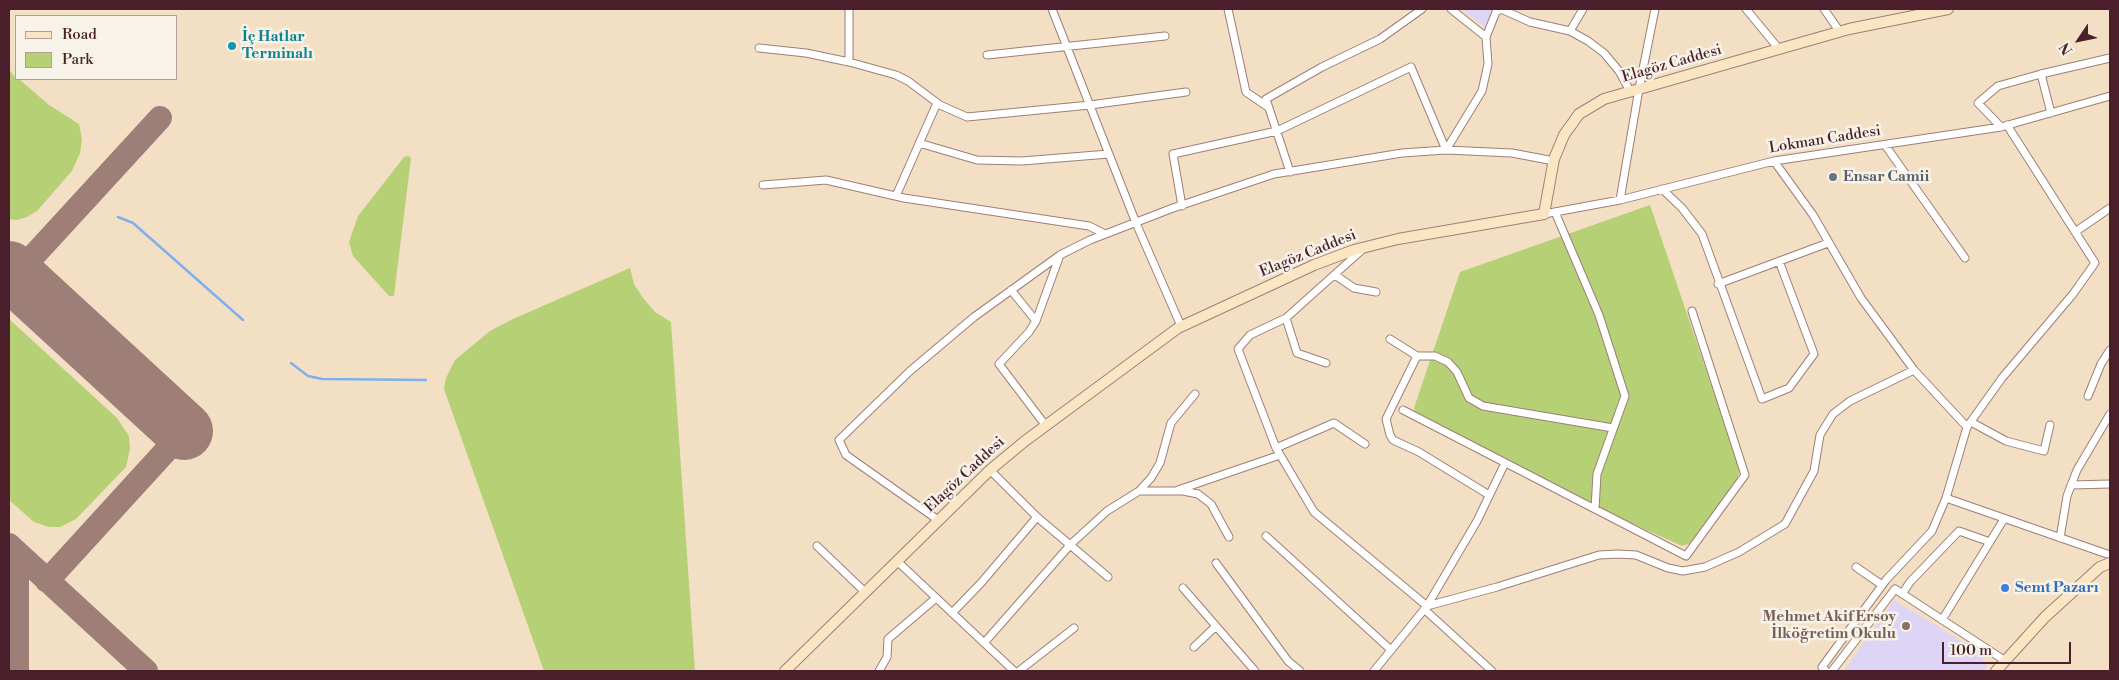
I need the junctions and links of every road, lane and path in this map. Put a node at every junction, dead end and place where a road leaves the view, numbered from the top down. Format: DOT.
graph roads {
  1 [pos="849,9"];
  2 [pos="1052,9"];
  3 [pos="1228,9"];
  4 [pos="1422,9"];
  5 [pos="1451,9"];
  6 [pos="1583,9"];
  7 [pos="1655,9"];
  8 [pos="1746,9"];
  9 [pos="1824,9"];
  10 [pos="1948,9"];
  11 [pos="1509,10"];
  12 [pos="1570,32"];
  13 [pos="1840,32"];
  14 [pos="1165,36"];
  15 [pos="1486,37"];
  16 [pos="759,48"];
  17 [pos="1067,48"];
  18 [pos="1779,49"];
  19 [pos="987,55"];
  20 [pos="2110,58"];
  21 [pos="849,62"];
  22 [pos="2041,74"];
  23 [pos="1634,90"];
  24 [pos="1186,92"];
  25 [pos="2110,96"];
  26 [pos="937,103"];
  27 [pos="1090,105"];
  28 [pos="1269,108"];
  29 [pos="2051,113"];
  30 [pos="2004,126"];
  31 [pos="1278,131"];
  32 [pos="919,143"];
  33 [pos="1885,145"];
  34 [pos="1446,150"];
  35 [pos="1109,154"];
  36 [pos="1554,161"];
  37 [pos="1774,162"];
  38 [pos="1290,172"];
  39 [pos="763,185"];
  40 [pos="1662,189"];
  41 [pos="896,196"];
  42 [pos="1620,200"];
  43 [pos="1182,206"];
  44 [pos="2110,208"];
  45 [pos="1555,212"];
  46 [pos="1544,214"];
  47 [pos="1136,222"];
  48 [pos="2075,232"];
  49 [pos="1105,234"];
  50 [pos="1828,243"];
  51 [pos="1365,247"];
  52 [pos="1060,255"];
  53 [pos="1965,258"];
  54 [pos="1780,261"];
  55 [pos="1335,275"];
  56 [pos="1718,284"];
  57 [pos="1011,290"];
  58 [pos="1376,292"];
  59 [pos="1692,311"];
  60 [pos="1286,318"];
  61 [pos="1036,321"];
  62 [pos="1182,326"];
  63 [pos="1390,339"];
  64 [pos="2110,350"];
  65 [pos="1417,356"];
  66 [pos="1326,363"];
  67 [pos="1914,370"];
  68 [pos="1195,394"];
  69 [pos="2088,396"];
  70 [pos="1403,410"];
  71 [pos="2110,414"];
  72 [pos="1969,425"];
  73 [pos="2050,425"];
  74 [pos="1046,426"];
  75 [pos="1613,428"];
  76 [pos="1366,444"];
  77 [pos="1278,451"];
  78 [pos="1504,462"];
  79 [pos="990,470"];
  80 [pos="2110,484"];
  81 [pos="2071,485"];
  82 [pos="1139,491"];
  83 [pos="1176,491"];
  84 [pos="1489,495"];
  85 [pos="1946,498"];
  86 [pos="1595,509"];
  87 [pos="1037,517"];
  88 [pos="2004,519"];
  89 [pos="938,520"];
  90 [pos="1266,536"];
  91 [pos="1229,537"];
  92 [pos="2060,538"];
  93 [pos="1990,542"];
  94 [pos="1070,544"];
  95 [pos="817,546"];
  96 [pos="2109,556"];
  97 [pos="896,561"];
  98 [pos="1216,563"];
  99 [pos="1856,567"];
  100 [pos="1108,577"];
  101 [pos="1882,585"];
  102 [pos="1183,588"];
  103 [pos="865,592"];
  104 [pos="1902,594"];
  105 [pos="936,598"];
  106 [pos="1425,608"];
  107 [pos="952,613"];
  108 [pos="1942,620"];
  109 [pos="1216,626"];
  110 [pos="1074,628"];
  111 [pos="984,643"];
  112 [pos="1194,647"];
  113 [pos="1391,650"];
  114 [pos="2004,660"];
  115 [pos="785,671"];
  116 [pos="879,671"];
  117 [pos="1014,671"];
  118 [pos="1019,671"];
  119 [pos="1255,671"];
  120 [pos="1300,671"];
  121 [pos="1374,671"];
  122 [pos="1492,671"];
  123 [pos="1826,671"];
  124 [pos="1832,671"];
  125 [pos="1996,671"];
  1 -- 21 [label="street"];
  2 -- 17 [label="street"];
  3 -- 28 [label="street"];
  4 -- 28 [label="street"];
  5 -- 15 [label="street"];
  6 -- 12 [label="street"];
  7 -- 23 [label="street"];
  8 -- 18 [label="street"];
  9 -- 13 [label="street"];
  10 -- 13 [label="street, Elagöz Caddesi"];
  11 -- 12 [label="street"];
  11 -- 15 [label="street"];
  12 -- 23 [label="street"];
  13 -- 18 [label="street, Elagöz Caddesi"];
  14 -- 17 [label="street"];
  15 -- 34 [label="street"];
  16 -- 21 [label="street"];
  17 -- 19 [label="street"];
  17 -- 27 [label="street"];
  18 -- 23 [label="street, Elagöz Caddesi"];
  20 -- 22 [label="street"];
  21 -- 26 [label="street"];
  22 -- 29 [label="street"];
  22 -- 30 [label="street"];
  23 -- 36 [label="street, Elagöz Caddesi"];
  23 -- 42 [label="street"];
  24 -- 27 [label="street"];
  25 -- 29 [label="street, Lokman Caddesi"];
  26 -- 27 [label="street"];
  26 -- 32 [label="street"];
  27 -- 35 [label="street"];
  28 -- 31 [label="street"];
  29 -- 30 [label="street, Lokman Caddesi"];
  30 -- 33 [label="street, Lokman Caddesi"];
  30 -- 48 [label="street"];
  31 -- 34 [label="street"];
  31 -- 38 [label="street"];
  31 -- 43 [label="street"];
  32 -- 35 [label="street"];
  32 -- 41 [label="street"];
  33 -- 37 [label="street, Lokman Caddesi"];
  33 -- 53 [label="street"];
  34 -- 36 [label="street"];
  34 -- 38 [label="street"];
  35 -- 47 [label="street"];
  36 -- 46 [label="street, Elagöz Caddesi"];
  37 -- 40 [label="street, Lokman Caddesi"];
  37 -- 50 [label="street"];
  38 -- 43 [label="street"];
  39 -- 41 [label="street"];
  40 -- 42 [label="street, Lokman Caddesi"];
  40 -- 56 [label="street"];
  41 -- 49 [label="street"];
  42 -- 45 [label="street, Lokman Caddesi"];
  43 -- 47 [label="street"];
  44 -- 48 [label="street"];
  45 -- 46 [label="street, Lokman Caddesi"];
  45 -- 75 [label="street"];
  46 -- 51 [label="street, Elagöz Caddesi"];
  47 -- 49 [label="street"];
  47 -- 62 [label="street"];
  48 -- 72 [label="street"];
  49 -- 52 [label="street"];
  50 -- 54 [label="street"];
  50 -- 67 [label="street"];
  51 -- 55 [label="street"];
  51 -- 62 [label="street, Elagöz Caddesi"];
  52 -- 57 [label="street"];
  52 -- 61 [label="street"];
  54 -- 56 [label="street"];
  54 -- 56 [label="street"];
  55 -- 58 [label="street"];
  55 -- 60 [label="street"];
  57 -- 61 [label="street"];
  57 -- 89 [label="street"];
  59 -- 86 [label="street"];
  60 -- 66 [label="street"];
  60 -- 77 [label="street"];
  61 -- 74 [label="street"];
  62 -- 74 [label="street, Elagöz Caddesi"];
  63 -- 65 [label="street"];
  64 -- 69 [label="street"];
  65 -- 75 [label="street"];
  65 -- 84 [label="street"];
  67 -- 72 [label="street"];
  67 -- 106 [label="street"];
  68 -- 82 [label="street"];
  70 -- 78 [label="street"];
  71 -- 81 [label="street"];
  72 -- 73 [label="street"];
  72 -- 85 [label="street"];
  74 -- 79 [label="street, Elagöz Caddesi"];
  75 -- 86 [label="street"];
  76 -- 77 [label="street"];
  77 -- 83 [label="street"];
  77 -- 106 [label="street"];
  78 -- 84 [label="street"];
  78 -- 86 [label="street"];
  79 -- 87 [label="street"];
  79 -- 89 [label="street, Elagöz Caddesi"];
  80 -- 81 [label="street"];
  81 -- 92 [label="street"];
  82 -- 83 [label="street"];
  82 -- 94 [label="street"];
  83 -- 91 [label="street"];
  84 -- 106 [label="street"];
  85 -- 88 [label="street"];
  85 -- 101 [label="street"];
  87 -- 94 [label="street"];
  87 -- 107 [label="street"];
  88 -- 92 [label="street"];
  88 -- 93 [label="street"];
  89 -- 97 [label="street, Elagöz Caddesi"];
  90 -- 113 [label="street"];
  92 -- 96 [label="street"];
  93 -- 104 [label="street"];
  93 -- 108 [label="street"];
  94 -- 100 [label="street"];
  94 -- 111 [label="street"];
  95 -- 103 [label="street"];
  96 -- 114 [label="street"];
  97 -- 103 [label="street, Elagöz Caddesi"];
  97 -- 105 [label="street"];
  98 -- 120 [label="street"];
  99 -- 101 [label="street"];
  101 -- 123 [label="street"];
  102 -- 109 [label="street"];
  103 -- 115 [label="street, Elagöz Caddesi"];
  104 -- 108 [label="street"];
  104 -- 124 [label="street"];
  105 -- 107 [label="street"];
  105 -- 116 [label="street"];
  106 -- 113 [label="street"];
  106 -- 122 [label="street"];
  107 -- 111 [label="street"];
  108 -- 114 [label="street"];
  109 -- 112 [label="street"];
  109 -- 119 [label="street"];
  110 -- 118 [label="street"];
  111 -- 117 [label="street"];
  113 -- 121 [label="street"];
  114 -- 125 [label="street"];
}
